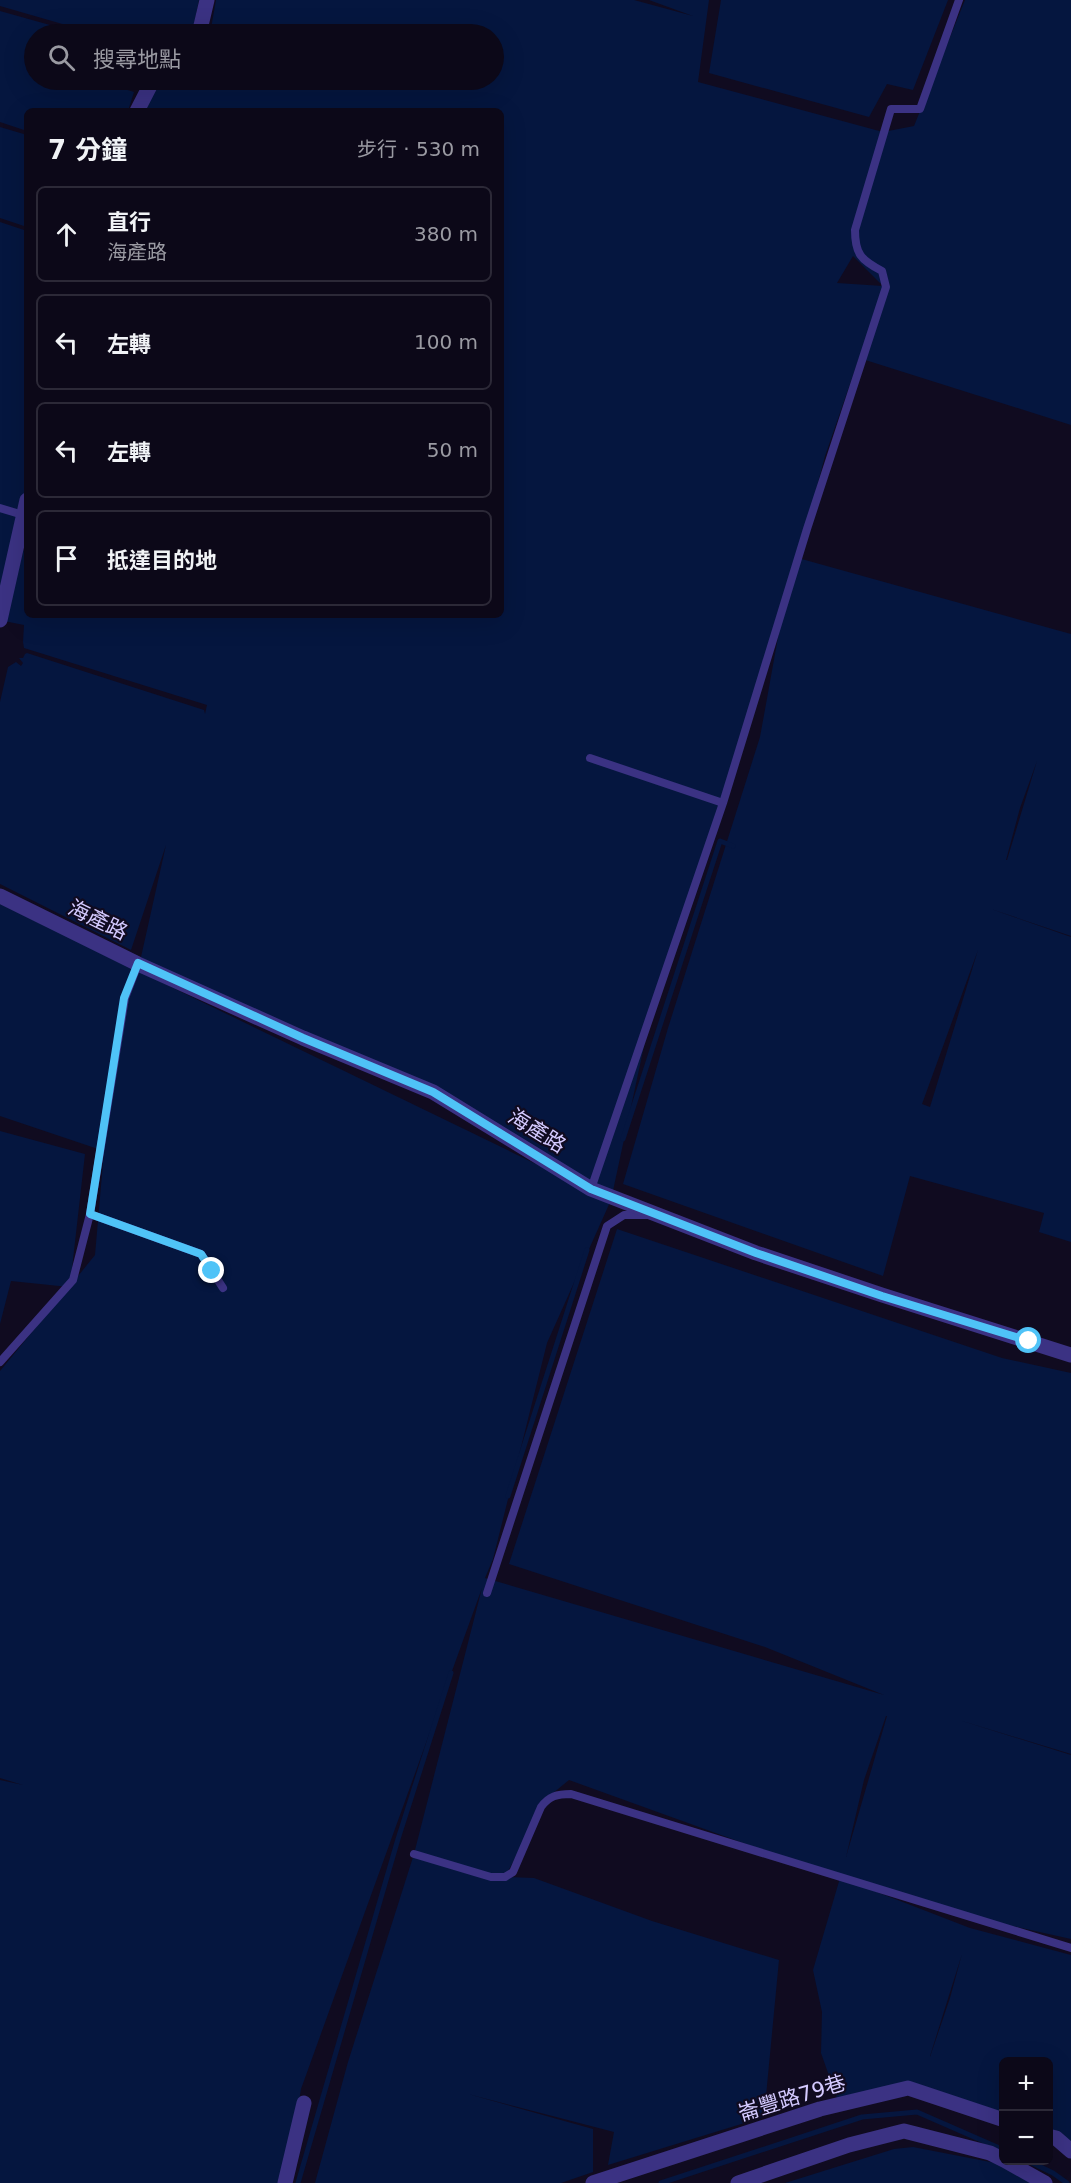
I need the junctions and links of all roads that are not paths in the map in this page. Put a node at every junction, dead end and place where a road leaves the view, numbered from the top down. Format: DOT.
graph roads {
  1 [pos="207,0"];
  2 [pos="959,0"];
  3 [pos="201,24"];
  4 [pos="148,90"];
  5 [pos="139,108"];
  6 [pos="0,508"];
  7 [pos="24,511"];
  8 [pos="23,515"];
  9 [pos="0,620"];
  10 [pos="590,758"];
  11 [pos="723,803"];
  12 [pos="0,896"];
  13 [pos="138,963"];
  14 [pos="591,1189"];
  15 [pos="90,1214"];
  16 [pos="655,1215"];
  17 [pos="223,1287"];
  18 [pos="1071,1354"];
  19 [pos="0,1362"];
  20 [pos="487,1593"];
  21 [pos="414,1854"];
  22 [pos="1071,1948"];
  23 [pos="304,2103"];
  24 [pos="999,2118"];
  25 [pos="1053,2137"];
  26 [pos="1071,2151"];
  27 [pos="999,2158"];
  28 [pos="1013,2165"];
  29 [pos="285,2183"];
  30 [pos="593,2183"];
  31 [pos="738,2183"];
  32 [pos="1045,2183"];
  1 -- 3 [label="street"];
  2 -- 11 [label="lane"];
  4 -- 5 [label="street"];
  6 -- 8 [label="lane"];
  7 -- 8 [label="street"];
  8 -- 9 [label="street"];
  10 -- 11 [label="lane"];
  11 -- 14 [label="lane"];
  12 -- 13 [label="street, 海產路"];
  13 -- 14 [label="street, 海產路"];
  13 -- 15 [label="lane"];
  14 -- 16 [label="street, 海產路"];
  15 -- 17 [label="lane"];
  15 -- 19 [label="lane"];
  16 -- 18 [label="street, 海產路"];
  16 -- 20 [label="lane"];
  21 -- 22 [label="lane"];
  23 -- 29 [label="street"];
  24 -- 30 [label="street, 崙豐路79巷"];
  25 -- 26 [label="street"];
  27 -- 31 [label="street"];
  28 -- 32 [label="street"];
}
